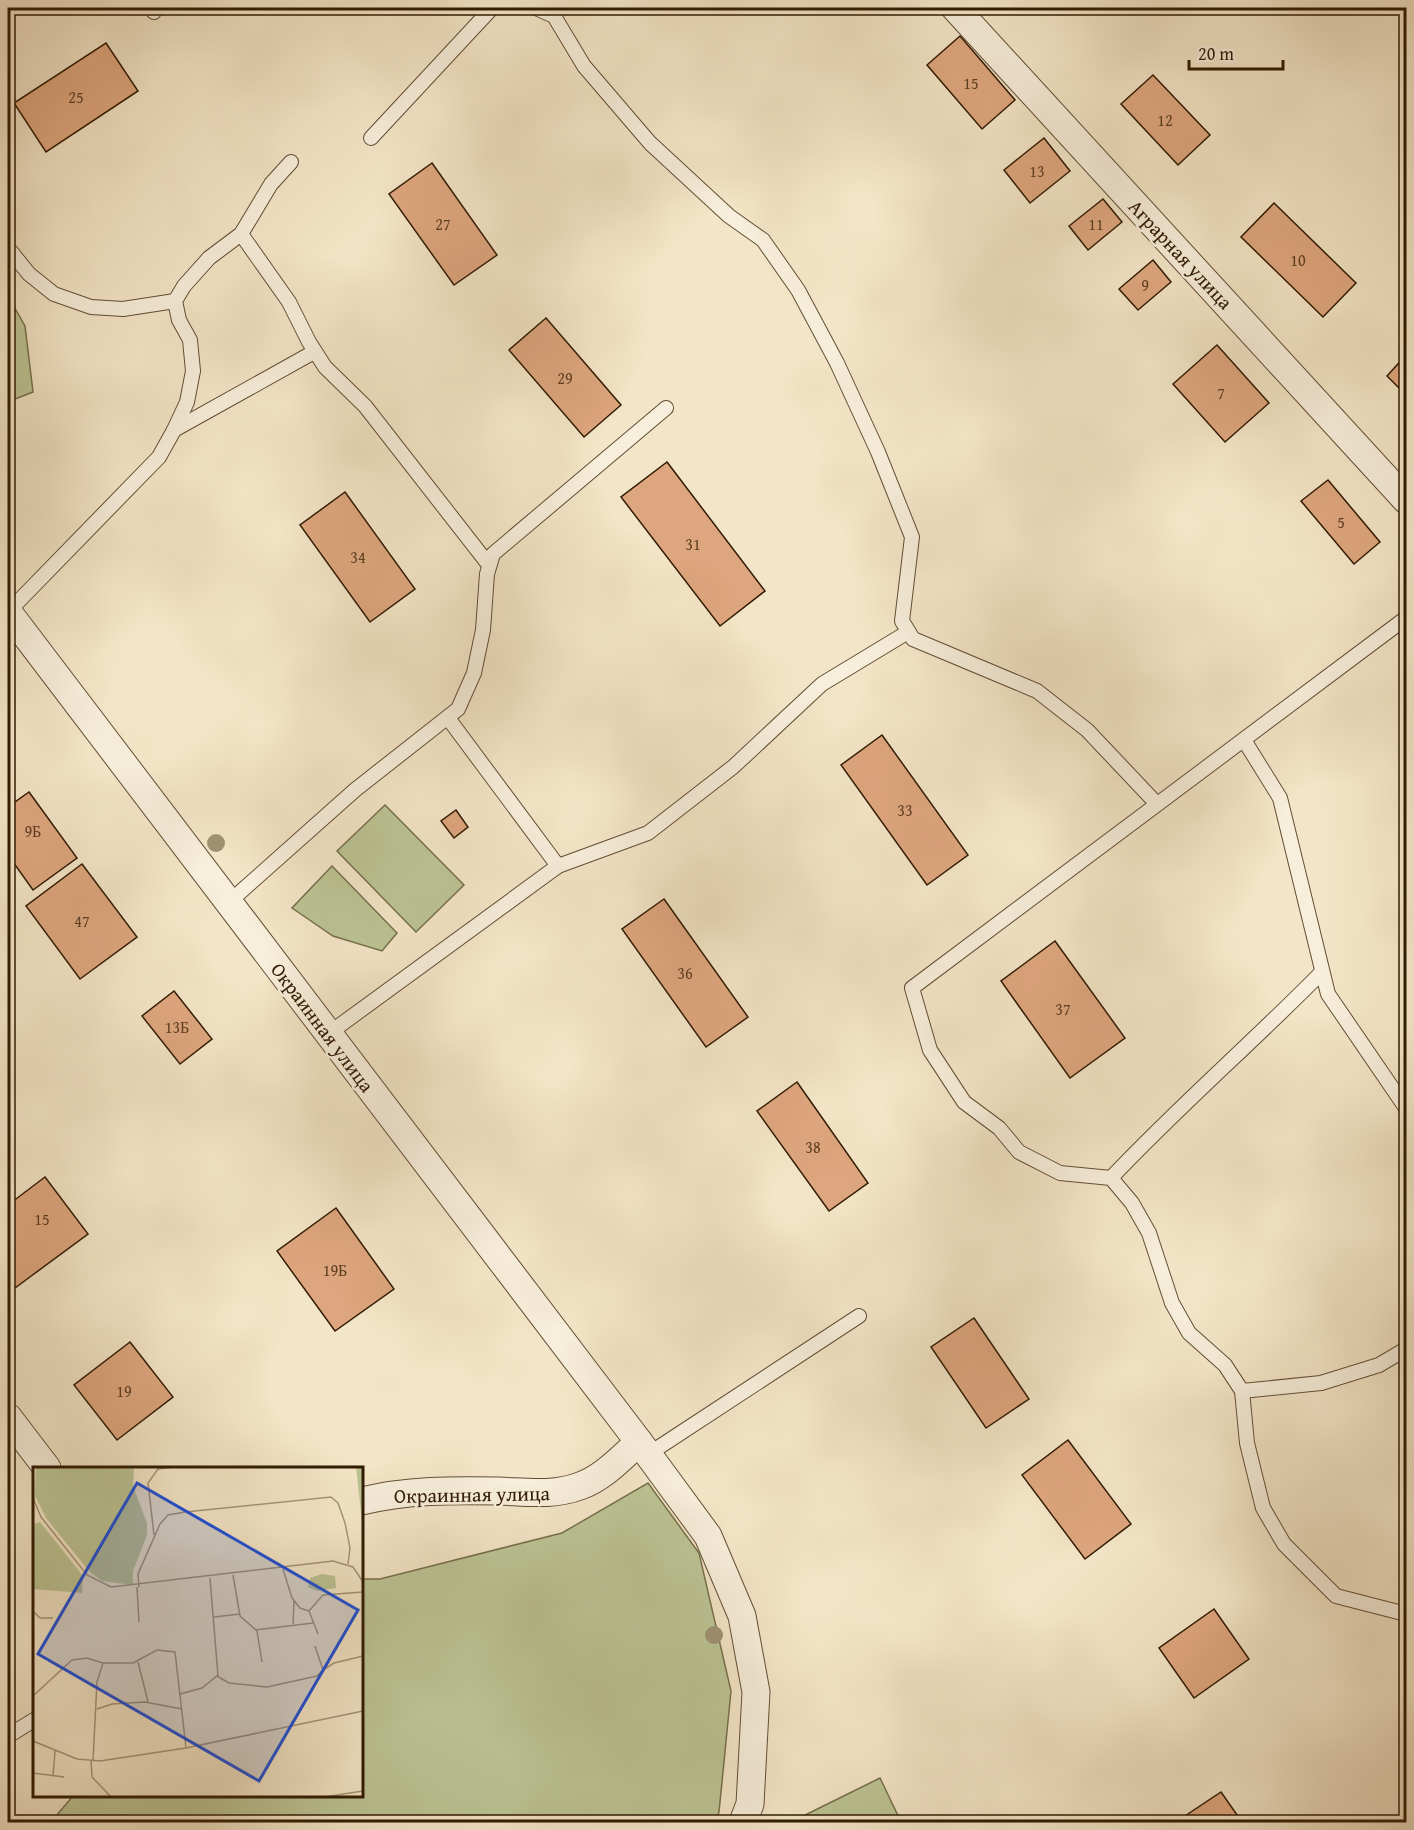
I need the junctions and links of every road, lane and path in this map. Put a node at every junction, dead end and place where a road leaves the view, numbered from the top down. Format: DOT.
graph roads {
  1 [pos="492,8"];
  2 [pos="536,8"];
  3 [pos="955,8"];
  4 [pos="371,138"];
  5 [pos="291,162"];
  6 [pos="241,234"];
  7 [pos="8,248"];
  8 [pos="175,301"];
  9 [pos="314,352"];
  10 [pos="666,408"];
  11 [pos="174,430"];
  12 [pos="1407,500"];
  13 [pos="489,565"];
  14 [pos="8,612"];
  15 [pos="1407,618"];
  16 [pos="908,632"];
  17 [pos="448,718"];
  18 [pos="1244,740"];
  19 [pos="1156,803"];
  20 [pos="558,866"];
  21 [pos="228,903"];
  22 [pos="1322,972"];
  23 [pos="328,1034"];
  24 [pos="1407,1108"];
  25 [pos="1111,1178"];
  26 [pos="859,1316"];
  27 [pos="1407,1349"];
  28 [pos="1242,1390"];
  29 [pos="8,1417"];
  30 [pos="643,1448"];
  31 [pos="46,1467"];
  32 [pos="363,1501"];
  33 [pos="1407,1614"];
  34 [pos="33,1721"];
  35 [pos="8,1736"];
  36 [pos="743,1822"];
  1 -- 4 [label="lane"];
  2 -- 16 [label="lane"];
  3 -- 12 [label="street, Аграрная улица"];
  5 -- 6 [label="lane"];
  6 -- 8 [label="lane"];
  6 -- 9 [label="lane"];
  7 -- 8 [label="lane"];
  8 -- 11 [label="lane"];
  9 -- 11 [label="lane"];
  9 -- 13 [label="lane"];
  10 -- 13 [label="lane"];
  11 -- 14 [label="lane"];
  13 -- 17 [label="lane"];
  14 -- 21 [label="street, Окраинная улица"];
  15 -- 18 [label="lane"];
  16 -- 19 [label="lane"];
  16 -- 20 [label="lane"];
  17 -- 20 [label="lane"];
  17 -- 21 [label="lane"];
  18 -- 19 [label="lane"];
  18 -- 22 [label="lane"];
  19 -- 25 [label="lane"];
  20 -- 23 [label="lane"];
  21 -- 23 [label="street, Окраинная улица"];
  22 -- 24 [label="lane"];
  22 -- 25 [label="lane"];
  23 -- 30 [label="street, Окраинная улица"];
  25 -- 28 [label="lane"];
  26 -- 30 [label="lane"];
  27 -- 28 [label="lane"];
  28 -- 33 [label="lane"];
  29 -- 31 [label="street"];
  30 -- 32 [label="street, Окраинная улица"];
  30 -- 36 [label="street, Окраинная улица"];
  34 -- 35 [label="lane"];
}
